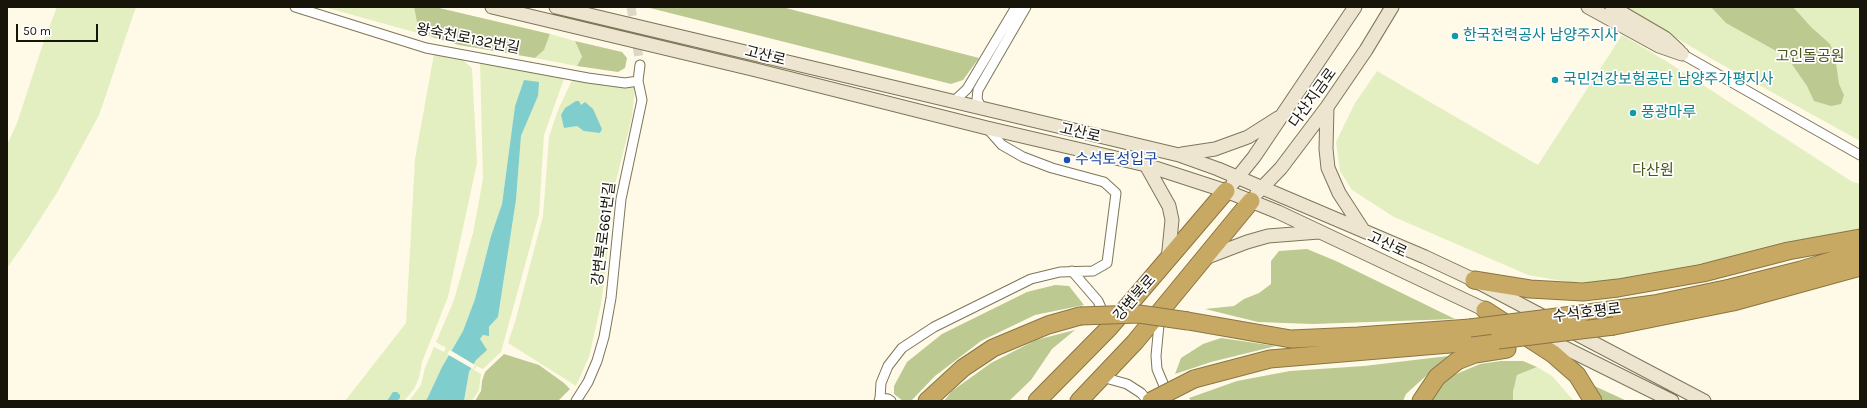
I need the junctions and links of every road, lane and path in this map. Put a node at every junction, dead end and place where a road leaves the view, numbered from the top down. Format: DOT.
graph roads {
  1 [pos="295,7"];
  2 [pos="492,7"];
  3 [pos="556,7"];
  4 [pos="603,7"];
  5 [pos="1016,7"];
  6 [pos="1026,7"];
  7 [pos="1355,7"];
  8 [pos="1392,7"];
  9 [pos="1588,7"];
  10 [pos="1612,7"];
  11 [pos="576,10"];
  12 [pos="613,20"];
  13 [pos="573,27"];
  14 [pos="1682,54"];
  15 [pos="640,65"];
  16 [pos="638,81"];
  17 [pos="953,102"];
  18 [pos="1327,107"];
  19 [pos="982,109"];
  20 [pos="1283,114"];
  21 [pos="987,128"];
  22 [pos="1179,155"];
  23 [pos="1860,155"];
  24 [pos="1146,165"];
  25 [pos="1237,177"];
  26 [pos="1262,188"];
  27 [pos="1226,190"];
  28 [pos="1251,201"];
  29 [pos="1363,230"];
  30 [pos="1323,232"];
  31 [pos="1860,238"];
  32 [pos="1860,252"];
  33 [pos="1205,258"];
  34 [pos="1168,260"];
  35 [pos="1860,267"];
  36 [pos="1072,271"];
  37 [pos="1474,280"];
  38 [pos="1485,310"];
  39 [pos="1160,314"];
  40 [pos="1109,328"];
  41 [pos="1502,344"];
  42 [pos="1102,377"];
  43 [pos="880,400"];
  44 [pos="576,401"];
  45 [pos="891,401"];
  46 [pos="927,401"];
  47 [pos="1037,401"];
  48 [pos="1079,401"];
  49 [pos="1149,401"];
  50 [pos="1166,401"];
  51 [pos="1421,401"];
  52 [pos="1593,401"];
  53 [pos="1672,401"];
  54 [pos="1704,401"];
  1 -- 16 [label="street, 왕숙천로132번길"];
  2 -- 13 [label="street, 고산로"];
  3 -- 11 [label="street, 고산로"];
  4 -- 12 [label="street"];
  5 -- 17 [label="street"];
  6 -- 19 [label="street"];
  7 -- 20 [label="street, 다산지금로"];
  8 -- 18 [label="street, 다산지금로"];
  9 -- 14 [label="street"];
  10 -- 14 [label="street"];
  11 -- 12 [label="street, 고산로"];
  11 -- 13 [label="street"];
  12 -- 17 [label="street, 고산로"];
  13 -- 21 [label="street, 고산로"];
  14 -- 23 [label="street"];
  15 -- 16 [label="street, 강변북로661번길"];
  16 -- 44 [label="street, 강변북로661번길"];
  17 -- 19 [label="street, 고산로"];
  18 -- 26 [label="street, 다산지금로"];
  18 -- 29 [label="street"];
  19 -- 22 [label="street, 고산로"];
  20 -- 22 [label="street"];
  20 -- 25 [label="street, 다산지금로"];
  21 -- 24 [label="street, 고산로"];
  21 -- 36 [label="street"];
  22 -- 25 [label="street, 고산로"];
  24 -- 27 [label="street, 고산로"];
  24 -- 34 [label="street"];
  25 -- 26 [label="street, 고산로"];
  25 -- 27 [label="street, 다산지금로"];
  26 -- 28 [label="street, 다산지금로"];
  26 -- 29 [label="street, 고산로"];
  27 -- 28 [label="street, 고산로"];
  27 -- 34 [label="highway, 강변북로"];
  28 -- 30 [label="street, 고산로"];
  28 -- 33 [label="highway, 강변북로"];
  29 -- 37 [label="street, 고산로"];
  30 -- 33 [label="street"];
  30 -- 38 [label="street, 고산로"];
  31 -- 37 [label="highway"];
  32 -- 46 [label="highway, 수석호평로, bridge"];
  33 -- 39 [label="highway, 강변북로"];
  34 -- 40 [label="highway, 강변북로"];
  35 -- 41 [label="highway, 수석호평로, bridge"];
  36 -- 40 [label="street"];
  36 -- 43 [label="street"];
  37 -- 54 [label="street, 고산로"];
  38 -- 52 [label="highway"];
  38 -- 53 [label="street, 고산로"];
  39 -- 42 [label="highway, 강변북로"];
  39 -- 50 [label="street"];
  40 -- 47 [label="highway, 강변북로"];
  41 -- 49 [label="highway, 수석호평로, bridge"];
  41 -- 51 [label="highway"];
  42 -- 48 [label="highway, 강변북로"];
  42 -- 49 [label="street"];
  43 -- 45 [label="street"];
}
